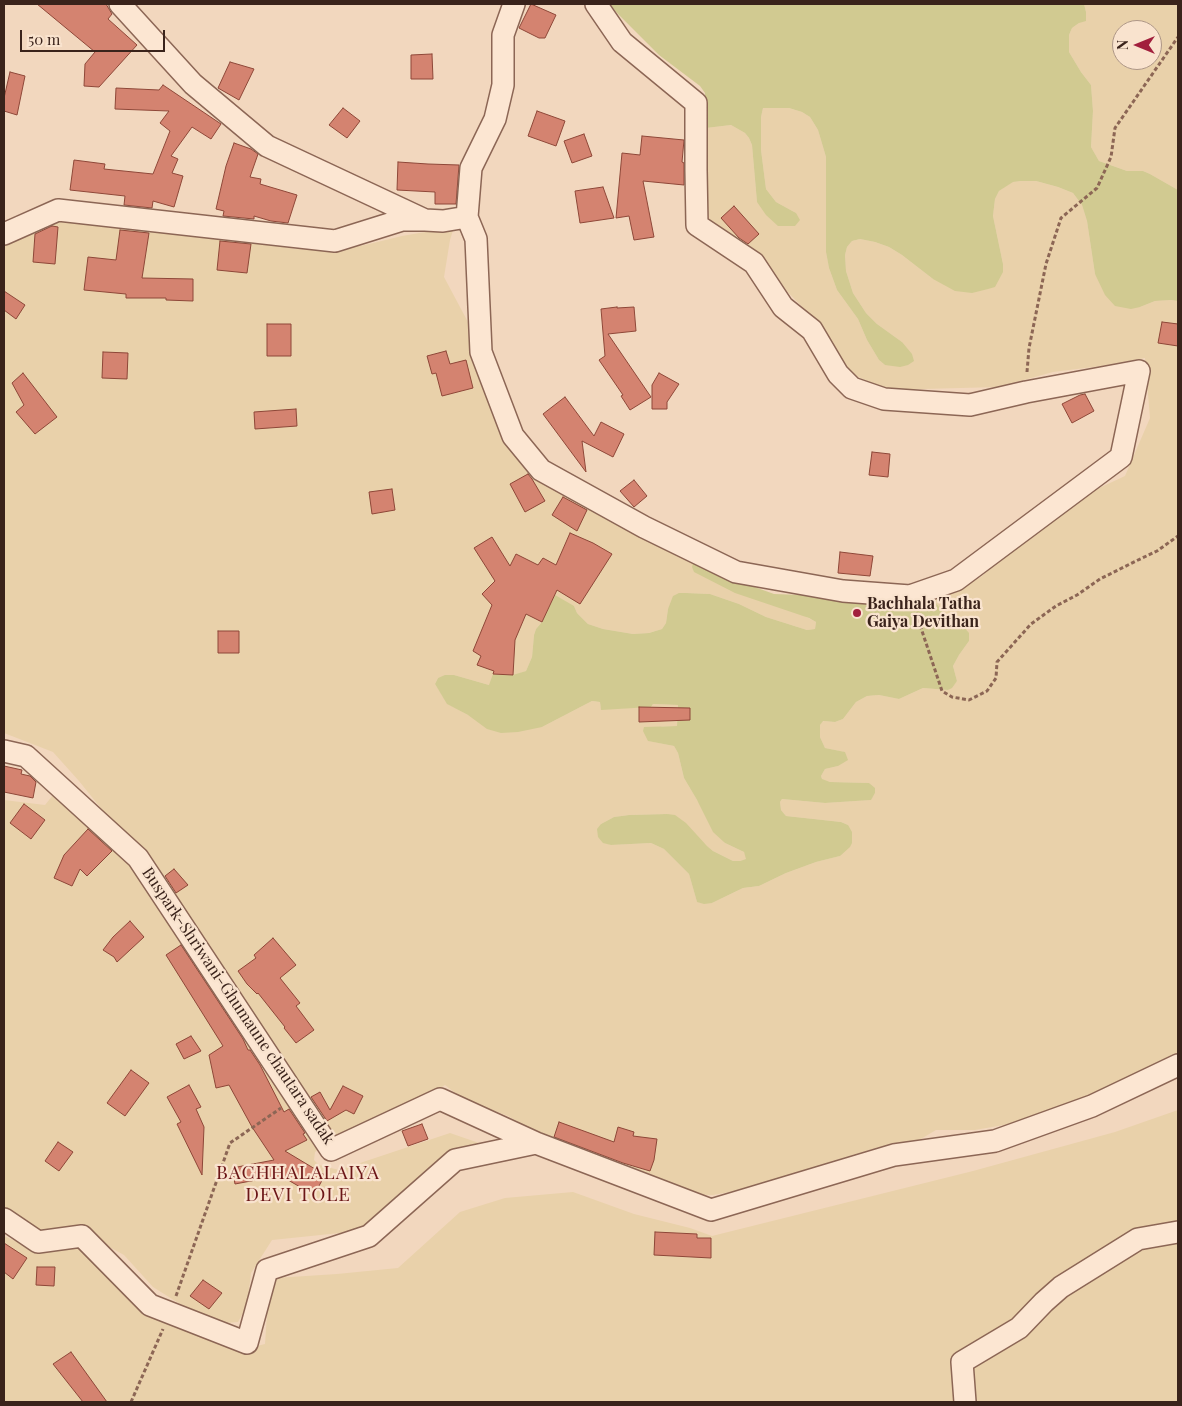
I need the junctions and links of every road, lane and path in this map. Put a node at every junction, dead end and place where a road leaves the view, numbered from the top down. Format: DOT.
graph roads {
  1 [pos="120,4"];
  2 [pos="514,4"];
  3 [pos="596,4"];
  4 [pos="1178,36"];
  5 [pos="467,216"];
  6 [pos="425,220"];
  7 [pos="4,234"];
  8 [pos="1026,392"];
  9 [pos="1178,536"];
  10 [pos="910,596"];
  11 [pos="4,751"];
  12 [pos="1178,1064"];
  13 [pos="296,1097"];
  14 [pos="536,1144"];
  15 [pos="4,1219"];
  16 [pos="1178,1232"];
  17 [pos="170,1313"];
  18 [pos="131,1402"];
  19 [pos="965,1402"];
  1 -- 6 [label="street"];
  2 -- 5 [label="street"];
  3 -- 8 [label="street"];
  4 -- 8 [label="path"];
  5 -- 6 [label="street"];
  5 -- 10 [label="street"];
  6 -- 7 [label="street"];
  8 -- 10 [label="street"];
  9 -- 10 [label="path"];
  11 -- 13 [label="street, Buspark-Shriwani-Ghumaune chautara sadak"];
  12 -- 14 [label="street, Buspark-Shriwani-Ghumaune chautara sadak"];
  13 -- 14 [label="street, Buspark-Shriwani-Ghumaune chautara sadak"];
  13 -- 17 [label="path"];
  14 -- 17 [label="street"];
  15 -- 17 [label="street"];
  16 -- 19 [label="street"];
  17 -- 18 [label="path"];
}
